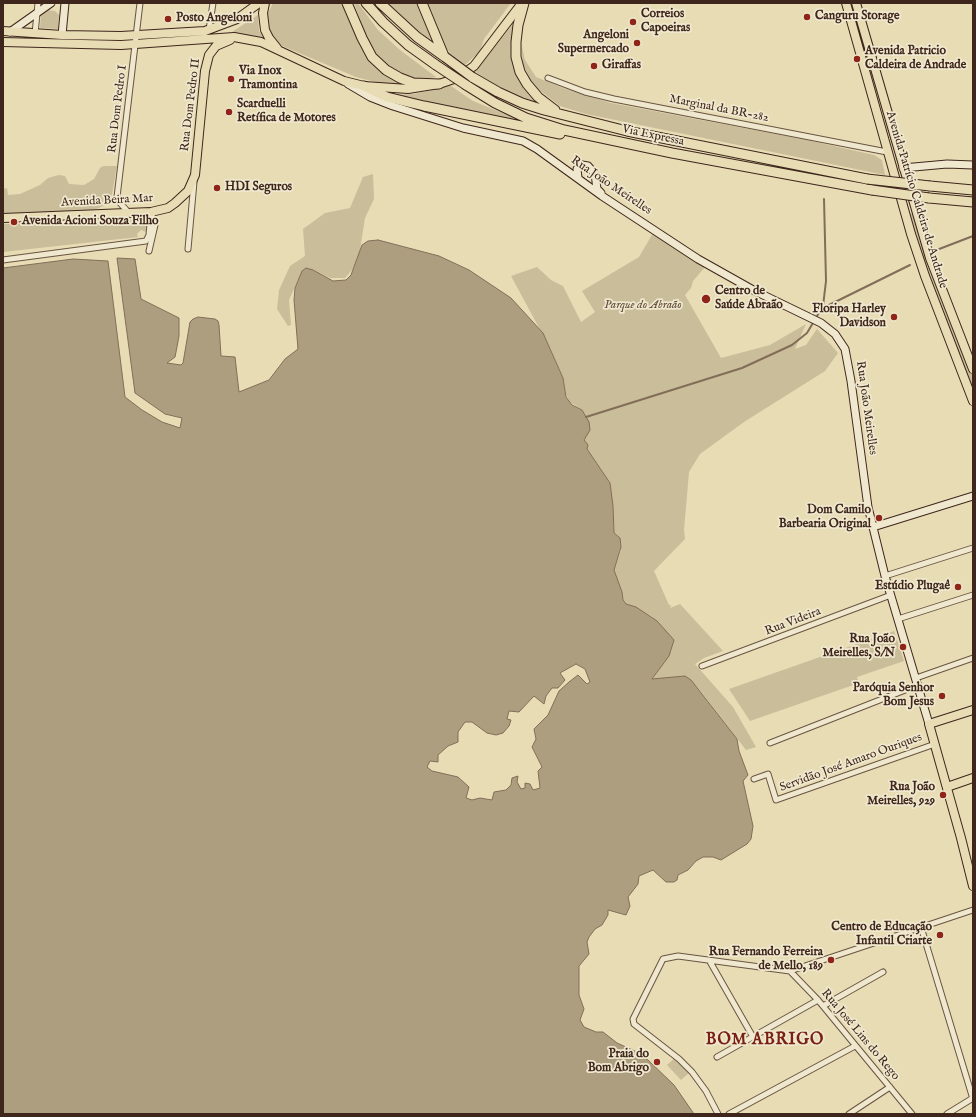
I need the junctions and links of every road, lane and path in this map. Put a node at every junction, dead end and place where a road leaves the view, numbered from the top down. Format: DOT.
graph roads {
  1 [pos="38,3"];
  2 [pos="65,3"];
  3 [pos="140,3"];
  4 [pos="213,3"];
  5 [pos="259,3"];
  6 [pos="265,3"];
  7 [pos="347,3"];
  8 [pos="366,3"];
  9 [pos="380,3"];
  10 [pos="422,3"];
  11 [pos="523,3"];
  12 [pos="846,3"];
  13 [pos="856,3"];
  14 [pos="49,4"];
  15 [pos="64,11"];
  16 [pos="37,13"];
  17 [pos="209,30"];
  18 [pos="6,32"];
  19 [pos="34,34"];
  20 [pos="137,36"];
  21 [pos="243,38"];
  22 [pos="62,40"];
  23 [pos="3,42"];
  24 [pos="135,45"];
  25 [pos="280,50"];
  26 [pos="445,57"];
  27 [pos="548,78"];
  28 [pos="344,81"];
  29 [pos="439,84"];
  30 [pos="364,86"];
  31 [pos="561,114"];
  32 [pos="609,139"];
  33 [pos="887,152"];
  34 [pos="899,154"];
  35 [pos="973,166"];
  36 [pos="903,168"];
  37 [pos="195,175"];
  38 [pos="578,178"];
  39 [pos="973,190"];
  40 [pos="188,191"];
  41 [pos="602,196"];
  42 [pos="193,198"];
  43 [pos="973,202"];
  44 [pos="151,212"];
  45 [pos="130,213"];
  46 [pos="3,218"];
  47 [pos="188,249"];
  48 [pos="150,251"];
  49 [pos="3,260"];
  50 [pos="973,369"];
  51 [pos="973,401"];
  52 [pos="973,496"];
  53 [pos="872,527"];
  54 [pos="973,548"];
  55 [pos="885,576"];
  56 [pos="891,595"];
  57 [pos="973,596"];
  58 [pos="898,619"];
  59 [pos="973,658"];
  60 [pos="702,666"];
  61 [pos="917,682"];
  62 [pos="973,710"];
  63 [pos="929,724"];
  64 [pos="770,743"];
  65 [pos="935,744"];
  66 [pos="973,778"];
  67 [pos="754,779"];
  68 [pos="947,787"];
  69 [pos="973,886"];
  70 [pos="973,910"];
  71 [pos="921,927"];
  72 [pos="709,960"];
  73 [pos="790,971"];
  74 [pos="884,972"];
  75 [pos="818,1000"];
  76 [pos="823,1006"];
  77 [pos="753,1037"];
  78 [pos="856,1046"];
  79 [pos="717,1057"];
  80 [pos="890,1087"];
  81 [pos="973,1098"];
  82 [pos="718,1114"];
  83 [pos="729,1114"];
  84 [pos="849,1114"];
  85 [pos="912,1114"];
  86 [pos="947,1114"];
  1 -- 16 [label="street"];
  2 -- 15 [label="main road"];
  3 -- 20 [label="street, Rua Dom Pedro I"];
  4 -- 17 [label="street"];
  5 -- 17 [label="main road"];
  6 -- 25 [label="main road"];
  7 -- 29 [label="highway"];
  8 -- 32 [label="highway, Via Expressa, bridge"];
  9 -- 26 [label="highway, Via Expressa"];
  10 -- 26 [label="highway"];
  11 -- 29 [label="main road"];
  11 -- 31 [label="highway"];
  12 -- 33 [label="main road, Avenida Patrício Caldeira de Andrade"];
  13 -- 34 [label="main road, Avenida Patrício Caldeira de Andrade"];
  14 -- 15 [label="main road"];
  14 -- 16 [label="main road"];
  15 -- 22 [label="main road"];
  16 -- 18 [label="main road"];
  16 -- 19 [label="street"];
  17 -- 20 [label="main road"];
  18 -- 19 [label="main road"];
  19 -- 22 [label="main road"];
  20 -- 22 [label="main road"];
  20 -- 24 [label="street, Rua Dom Pedro I"];
  21 -- 24 [label="main road"];
  21 -- 25 [label="main road"];
  21 -- 37 [label="main road, Rua Dom Pedro II"];
  22 -- 23 [label="main road"];
  22 -- 24 [label="main road"];
  24 -- 45 [label="street, Rua Dom Pedro I"];
  25 -- 28 [label="main road"];
  26 -- 31 [label="highway, Via Expressa, bridge"];
  27 -- 33 [label="street, Marginal da BR-282"];
  28 -- 30 [label="main road"];
  28 -- 38 [label="main road, Rua João Meirelles"];
  29 -- 30 [label="main road"];
  30 -- 32 [label="highway"];
  31 -- 39 [label="highway, Via Expressa, bridge"];
  32 -- 43 [label="highway, Via Expressa, bridge"];
  33 -- 34 [label="main road"];
  33 -- 51 [label="main road, Avenida Patrício Caldeira de Andrade"];
  34 -- 36 [label="main road, Avenida Patrício Caldeira de Andrade"];
  35 -- 36 [label="main road"];
  36 -- 50 [label="main road, Avenida Patrício Caldeira de Andrade"];
  37 -- 40 [label="main road, Avenida Beira Mar"];
  37 -- 42 [label="street, Rua Dom Pedro II"];
  38 -- 41 [label="main road, Rua João Meirelles"];
  38 -- 41 [label="main road"];
  40 -- 42 [label="street"];
  40 -- 44 [label="main road, Avenida Beira Mar"];
  41 -- 53 [label="main road, Rua João Meirelles"];
  42 -- 47 [label="street, Rua Dom Pedro II"];
  44 -- 45 [label="main road, Avenida Beira Mar"];
  44 -- 48 [label="street"];
  44 -- 49 [label="street"];
  45 -- 46 [label="main road, Avenida Beira Mar"];
  52 -- 53 [label="main road"];
  53 -- 55 [label="main road, Rua João Meirelles"];
  54 -- 55 [label="street"];
  55 -- 56 [label="main road, Rua João Meirelles"];
  56 -- 58 [label="main road, Rua João Meirelles"];
  56 -- 60 [label="street, Rua Videira"];
  57 -- 58 [label="street"];
  58 -- 61 [label="main road, Rua João Meirelles"];
  59 -- 61 [label="street"];
  61 -- 63 [label="main road, Rua João Meirelles"];
  61 -- 64 [label="street"];
  62 -- 63 [label="main road"];
  63 -- 65 [label="main road, Rua João Meirelles"];
  65 -- 67 [label="street, Servidão José Amaro Ouriques"];
  65 -- 68 [label="main road, Rua João Meirelles"];
  66 -- 68 [label="main road"];
  68 -- 69 [label="main road, Rua João Meirelles"];
  70 -- 71 [label="street"];
  71 -- 73 [label="street"];
  71 -- 81 [label="street"];
  72 -- 73 [label="street"];
  72 -- 77 [label="street"];
  72 -- 82 [label="street"];
  73 -- 75 [label="street, Rua José Lins do Rego"];
  74 -- 76 [label="street"];
  75 -- 76 [label="street, Rua José Lins do Rego"];
  75 -- 77 [label="street"];
  76 -- 78 [label="street, Rua José Lins do Rego"];
  77 -- 79 [label="street"];
  78 -- 80 [label="street, Rua José Lins do Rego"];
  78 -- 83 [label="street"];
  80 -- 84 [label="street"];
  80 -- 85 [label="street, Rua José Lins do Rego"];
  81 -- 86 [label="street"];
}
